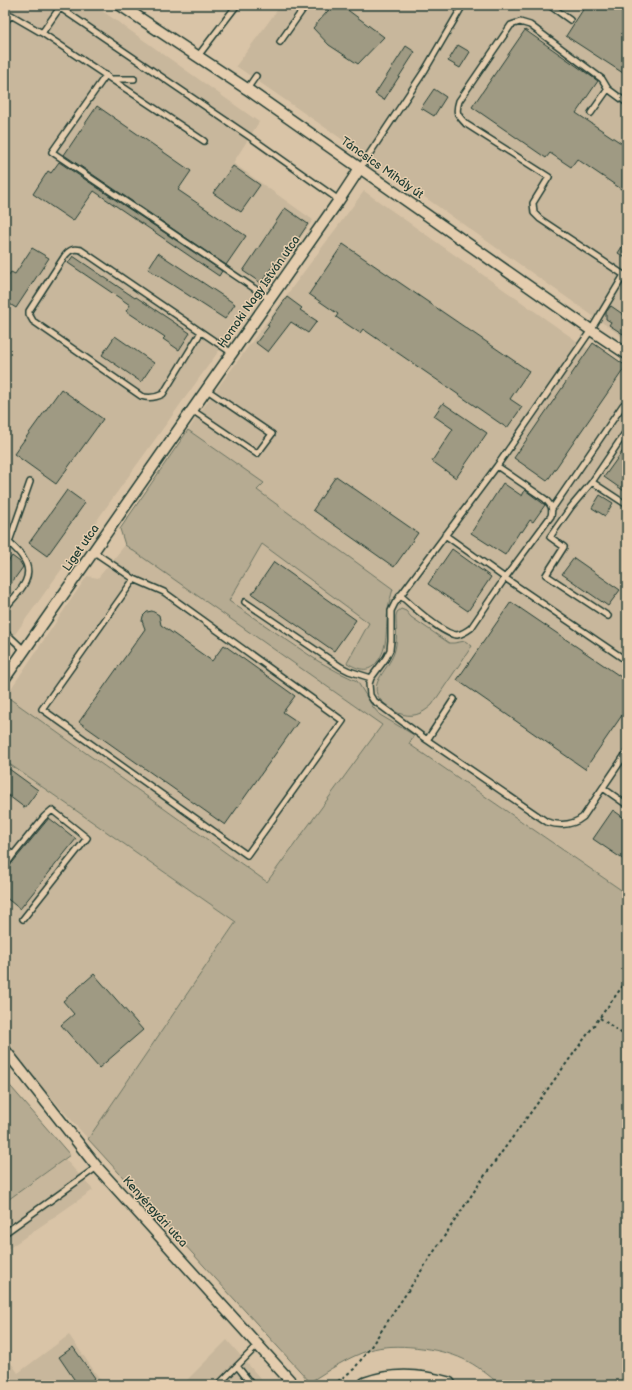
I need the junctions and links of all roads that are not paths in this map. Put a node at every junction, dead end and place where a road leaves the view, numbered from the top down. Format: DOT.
graph roads {
  1 [pos="120,5"];
  2 [pos="237,5"];
  3 [pos="306,5"];
  4 [pos="463,5"];
  5 [pos="549,5"];
  6 [pos="59,6"];
  7 [pos="570,20"];
  8 [pos="5,22"];
  9 [pos="42,33"];
  10 [pos="280,42"];
  11 [pos="198,56"];
  12 [pos="106,75"];
  13 [pos="256,76"];
  14 [pos="112,79"];
  15 [pos="134,79"];
  16 [pos="247,89"];
  17 [pos="608,89"];
  18 [pos="627,103"];
  19 [pos="591,113"];
  20 [pos="204,142"];
  21 [pos="360,168"];
  22 [pos="339,200"];
  23 [pos="625,276"];
  24 [pos="270,299"];
  25 [pos="591,330"];
  26 [pos="201,332"];
  27 [pos="232,353"];
  28 [pos="627,354"];
  29 [pos="206,390"];
  30 [pos="624,404"];
  31 [pos="192,410"];
  32 [pos="627,430"];
  33 [pos="178,431"];
  34 [pos="497,466"];
  35 [pos="30,482"];
  36 [pos="592,482"];
  37 [pos="627,505"];
  38 [pos="552,508"];
  39 [pos="445,535"];
  40 [pos="9,542"];
  41 [pos="5,547"];
  42 [pos="94,552"];
  43 [pos="505,578"];
  44 [pos="134,579"];
  45 [pos="400,595"];
  46 [pos="244,602"];
  47 [pos="5,608"];
  48 [pos="608,616"];
  49 [pos="5,632"];
  50 [pos="25,651"];
  51 [pos="627,661"];
  52 [pos="5,678"];
  53 [pos="371,678"];
  54 [pos="454,699"];
  55 [pos="427,740"];
  56 [pos="627,752"];
  57 [pos="603,788"];
  58 [pos="627,805"];
  59 [pos="5,850"];
  60 [pos="13,855"];
  61 [pos="5,866"];
  62 [pos="23,919"];
  63 [pos="5,1050"];
  64 [pos="97,1167"];
  65 [pos="5,1233"];
  66 [pos="258,1345"];
  67 [pos="237,1366"];
  68 [pos="218,1385"];
  69 [pos="252,1385"];
  70 [pos="294,1385"];
  71 [pos="366,1385"];
  72 [pos="448,1385"];
  1 -- 11 [label="street, Táncsics Mihály út"];
  2 -- 11 [label="lane"];
  3 -- 10 [label="lane"];
  4 -- 21 [label="lane"];
  5 -- 7 [label="lane"];
  6 -- 9 [label="lane"];
  6 -- 22 [label="lane"];
  8 -- 9 [label="lane"];
  9 -- 12 [label="lane"];
  11 -- 16 [label="street, Táncsics Mihály út"];
  12 -- 14 [label="lane"];
  12 -- 24 [label="lane"];
  13 -- 16 [label="lane"];
  14 -- 15 [label="lane"];
  14 -- 20 [label="lane"];
  16 -- 21 [label="street, Táncsics Mihály út"];
  17 -- 18 [label="lane"];
  17 -- 19 [label="lane"];
  17 -- 23 [label="lane"];
  21 -- 22 [label="street, Homoki Nagy István utca"];
  21 -- 25 [label="street, Táncsics Mihály út"];
  22 -- 24 [label="street, Homoki Nagy István utca"];
  23 -- 25 [label="lane"];
  24 -- 27 [label="street, Homoki Nagy István utca"];
  25 -- 28 [label="street, Táncsics Mihály út"];
  25 -- 34 [label="lane"];
  26 -- 26 [label="lane"];
  26 -- 27 [label="lane"];
  27 -- 29 [label="street, Homoki Nagy István utca"];
  29 -- 31 [label="street, Homoki Nagy István utca"];
  29 -- 31 [label="lane"];
  30 -- 38 [label="lane"];
  31 -- 33 [label="street, Homoki Nagy István utca"];
  32 -- 36 [label="lane"];
  33 -- 42 [label="street, Liget utca"];
  34 -- 38 [label="lane"];
  34 -- 39 [label="lane"];
  35 -- 40 [label="lane"];
  36 -- 37 [label="lane"];
  36 -- 48 [label="lane"];
  38 -- 43 [label="lane"];
  39 -- 43 [label="lane"];
  39 -- 45 [label="lane"];
  40 -- 41 [label="lane"];
  40 -- 47 [label="lane"];
  42 -- 44 [label="lane"];
  42 -- 50 [label="street, Liget utca"];
  43 -- 45 [label="lane"];
  43 -- 51 [label="lane"];
  44 -- 44 [label="lane"];
  45 -- 53 [label="lane"];
  46 -- 53 [label="lane"];
  49 -- 50 [label="lane"];
  50 -- 52 [label="street, Liget utca"];
  53 -- 55 [label="lane"];
  54 -- 55 [label="lane"];
  55 -- 57 [label="lane"];
  56 -- 57 [label="lane"];
  57 -- 58 [label="lane"];
  59 -- 60 [label="lane"];
  60 -- 61 [label="lane"];
  60 -- 62 [label="lane"];
  63 -- 64 [label="street, Kenyérgyári utca"];
  64 -- 65 [label="lane"];
  64 -- 66 [label="street, Kenyérgyári utca"];
  66 -- 67 [label="lane"];
  66 -- 70 [label="street, Kenyérgyári utca"];
  67 -- 68 [label="lane"];
  67 -- 69 [label="lane"];
  71 -- 72 [label="main road"];
}
